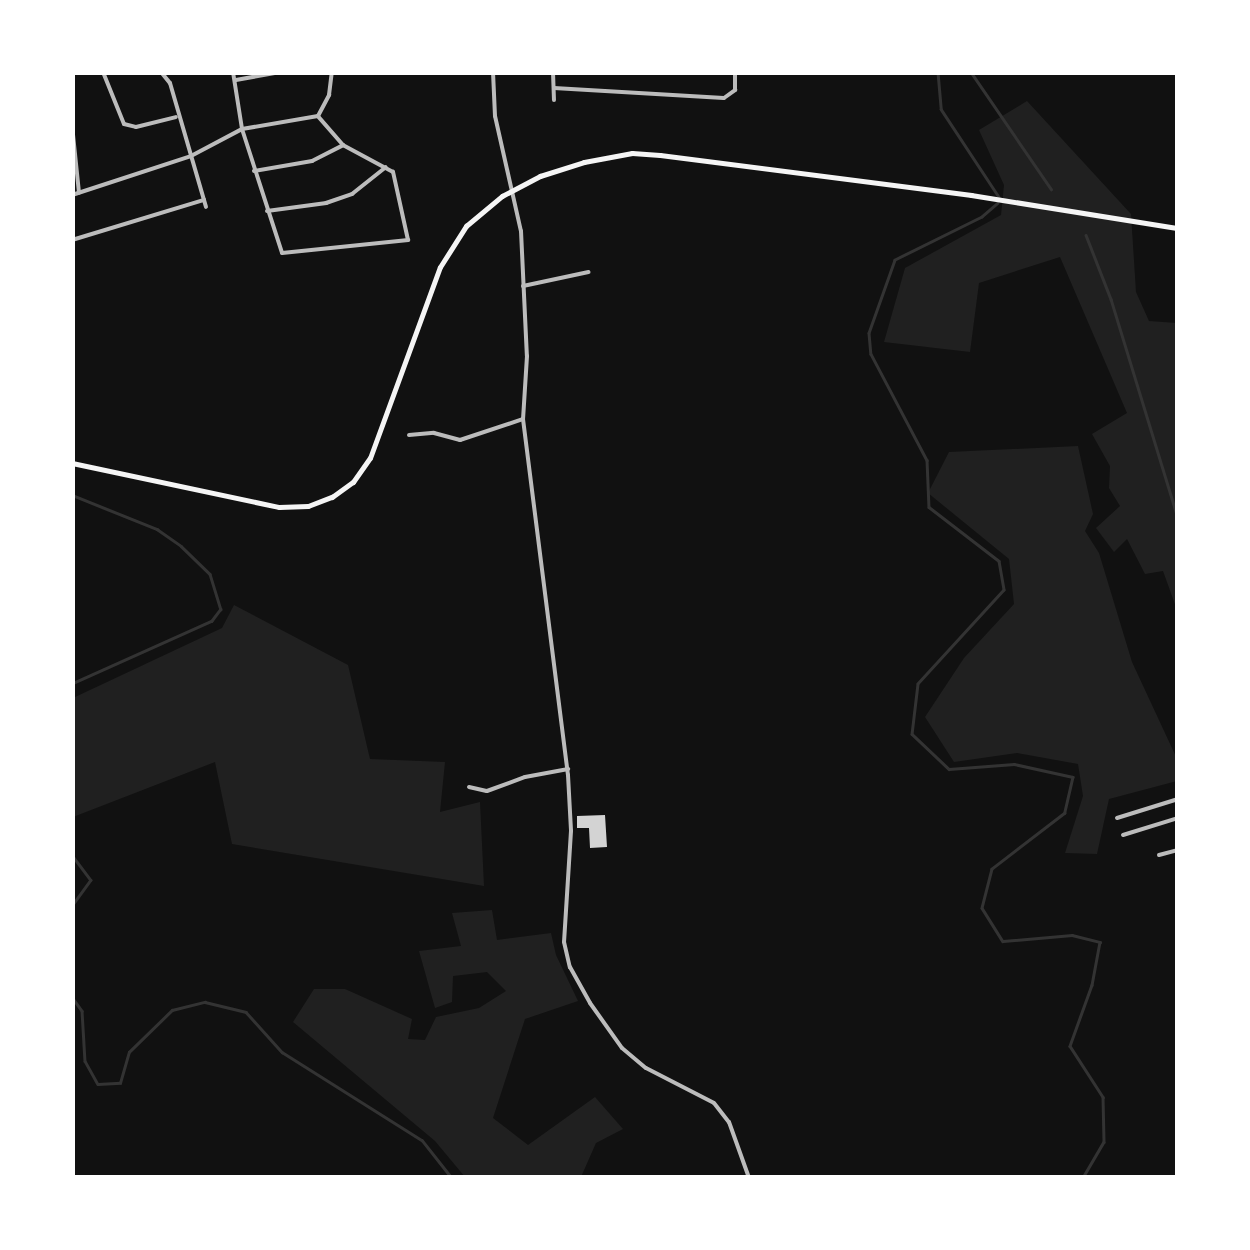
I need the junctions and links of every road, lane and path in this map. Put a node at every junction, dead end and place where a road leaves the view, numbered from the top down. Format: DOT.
graph roads {
  1 [pos="103,72"];
  2 [pos="161,72"];
  3 [pos="233,72"];
  4 [pos="280,72"];
  5 [pos="332,72"];
  6 [pos="494,72"];
  7 [pos="553,72"];
  8 [pos="735,72"];
  9 [pos="234,80"];
  10 [pos="554,88"];
  11 [pos="554,100"];
  12 [pos="178,116"];
  13 [pos="318,116"];
  14 [pos="72,125"];
  15 [pos="242,129"];
  16 [pos="342,146"];
  17 [pos="191,156"];
  18 [pos="386,167"];
  19 [pos="254,171"];
  20 [pos="512,192"];
  21 [pos="76,194"];
  22 [pos="266,211"];
  23 [pos="1178,228"];
  24 [pos="72,240"];
  25 [pos="590,272"];
  26 [pos="524,286"];
  27 [pos="523,419"];
  28 [pos="409,435"];
  29 [pos="72,463"];
  30 [pos="568,769"];
  31 [pos="469,787"];
  32 [pos="1178,799"];
  33 [pos="1116,818"];
  34 [pos="1178,818"];
  35 [pos="1124,834"];
  36 [pos="1178,850"];
  37 [pos="1159,856"];
  38 [pos="748,1178"];
  1 -- 12 [label="street"];
  2 -- 12 [label="street"];
  3 -- 9 [label="street"];
  4 -- 9 [label="street"];
  5 -- 13 [label="street"];
  6 -- 20 [label="street"];
  7 -- 10 [label="street"];
  8 -- 10 [label="street"];
  9 -- 15 [label="street"];
  10 -- 11 [label="street"];
  12 -- 17 [label="street"];
  13 -- 15 [label="street"];
  13 -- 16 [label="street"];
  14 -- 21 [label="street"];
  15 -- 17 [label="street"];
  15 -- 19 [label="street"];
  16 -- 18 [label="street"];
  16 -- 19 [label="street"];
  17 -- 21 [label="street"];
  17 -- 24 [label="street"];
  18 -- 22 [label="street"];
  18 -- 22 [label="street"];
  19 -- 22 [label="street"];
  20 -- 23 [label="main road"];
  20 -- 26 [label="street"];
  20 -- 29 [label="main road"];
  25 -- 26 [label="street"];
  26 -- 27 [label="street"];
  27 -- 28 [label="street"];
  27 -- 30 [label="street"];
  30 -- 31 [label="street"];
  30 -- 38 [label="street"];
  32 -- 33 [label="street"];
  34 -- 35 [label="street"];
  36 -- 37 [label="street"];
}
